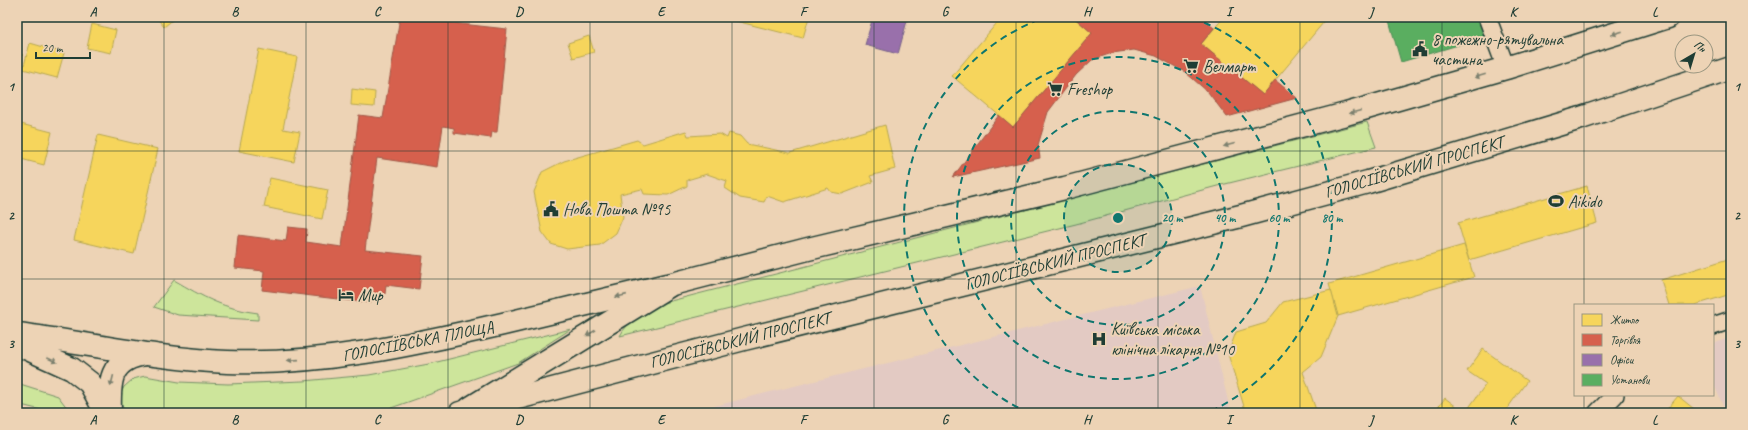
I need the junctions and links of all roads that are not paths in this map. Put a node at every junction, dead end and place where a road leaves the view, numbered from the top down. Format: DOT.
graph roads {
  1 [pos="1487,17"];
  2 [pos="1668,17"];
  3 [pos="1506,68"];
  4 [pos="1731,68"];
  5 [pos="672,284"];
  6 [pos="1731,320"];
  7 [pos="1714,326"];
  8 [pos="17,334"];
  9 [pos="17,344"];
  10 [pos="151,354"];
  11 [pos="1614,396"];
  12 [pos="463,412"];
  13 [pos="106,413"];
  14 [pos="110,413"];
  15 [pos="1597,413"];
  1 -- 3 [label="street"];
  2 -- 3 [label="main road, ГОЛОСІЇВСЬКИЙ ПРОСПЕКТ, one-way"];
  3 -- 5 [label="main road, ГОЛОСІЇВСЬКИЙ ПРОСПЕКТ, one-way"];
  4 -- 12 [label="main road, ГОЛОСІЇВСЬКИЙ ПРОСПЕКТ"];
  5 -- 10 [label="main road, ГОЛОСІЇВСЬКА ПЛОЩА, one-way"];
  5 -- 12 [label="main road, ГОЛОСІЇВСЬКИЙ ПРОСПЕКТ, one-way"];
  6 -- 7 [label="street"];
  8 -- 10 [label="main road, ГОЛОСІЇВСЬКА ПЛОЩА"];
  9 -- 13 [label="main road, one-way"];
  10 -- 14 [label="main road, one-way"];
  11 -- 15 [label="street"];
}
